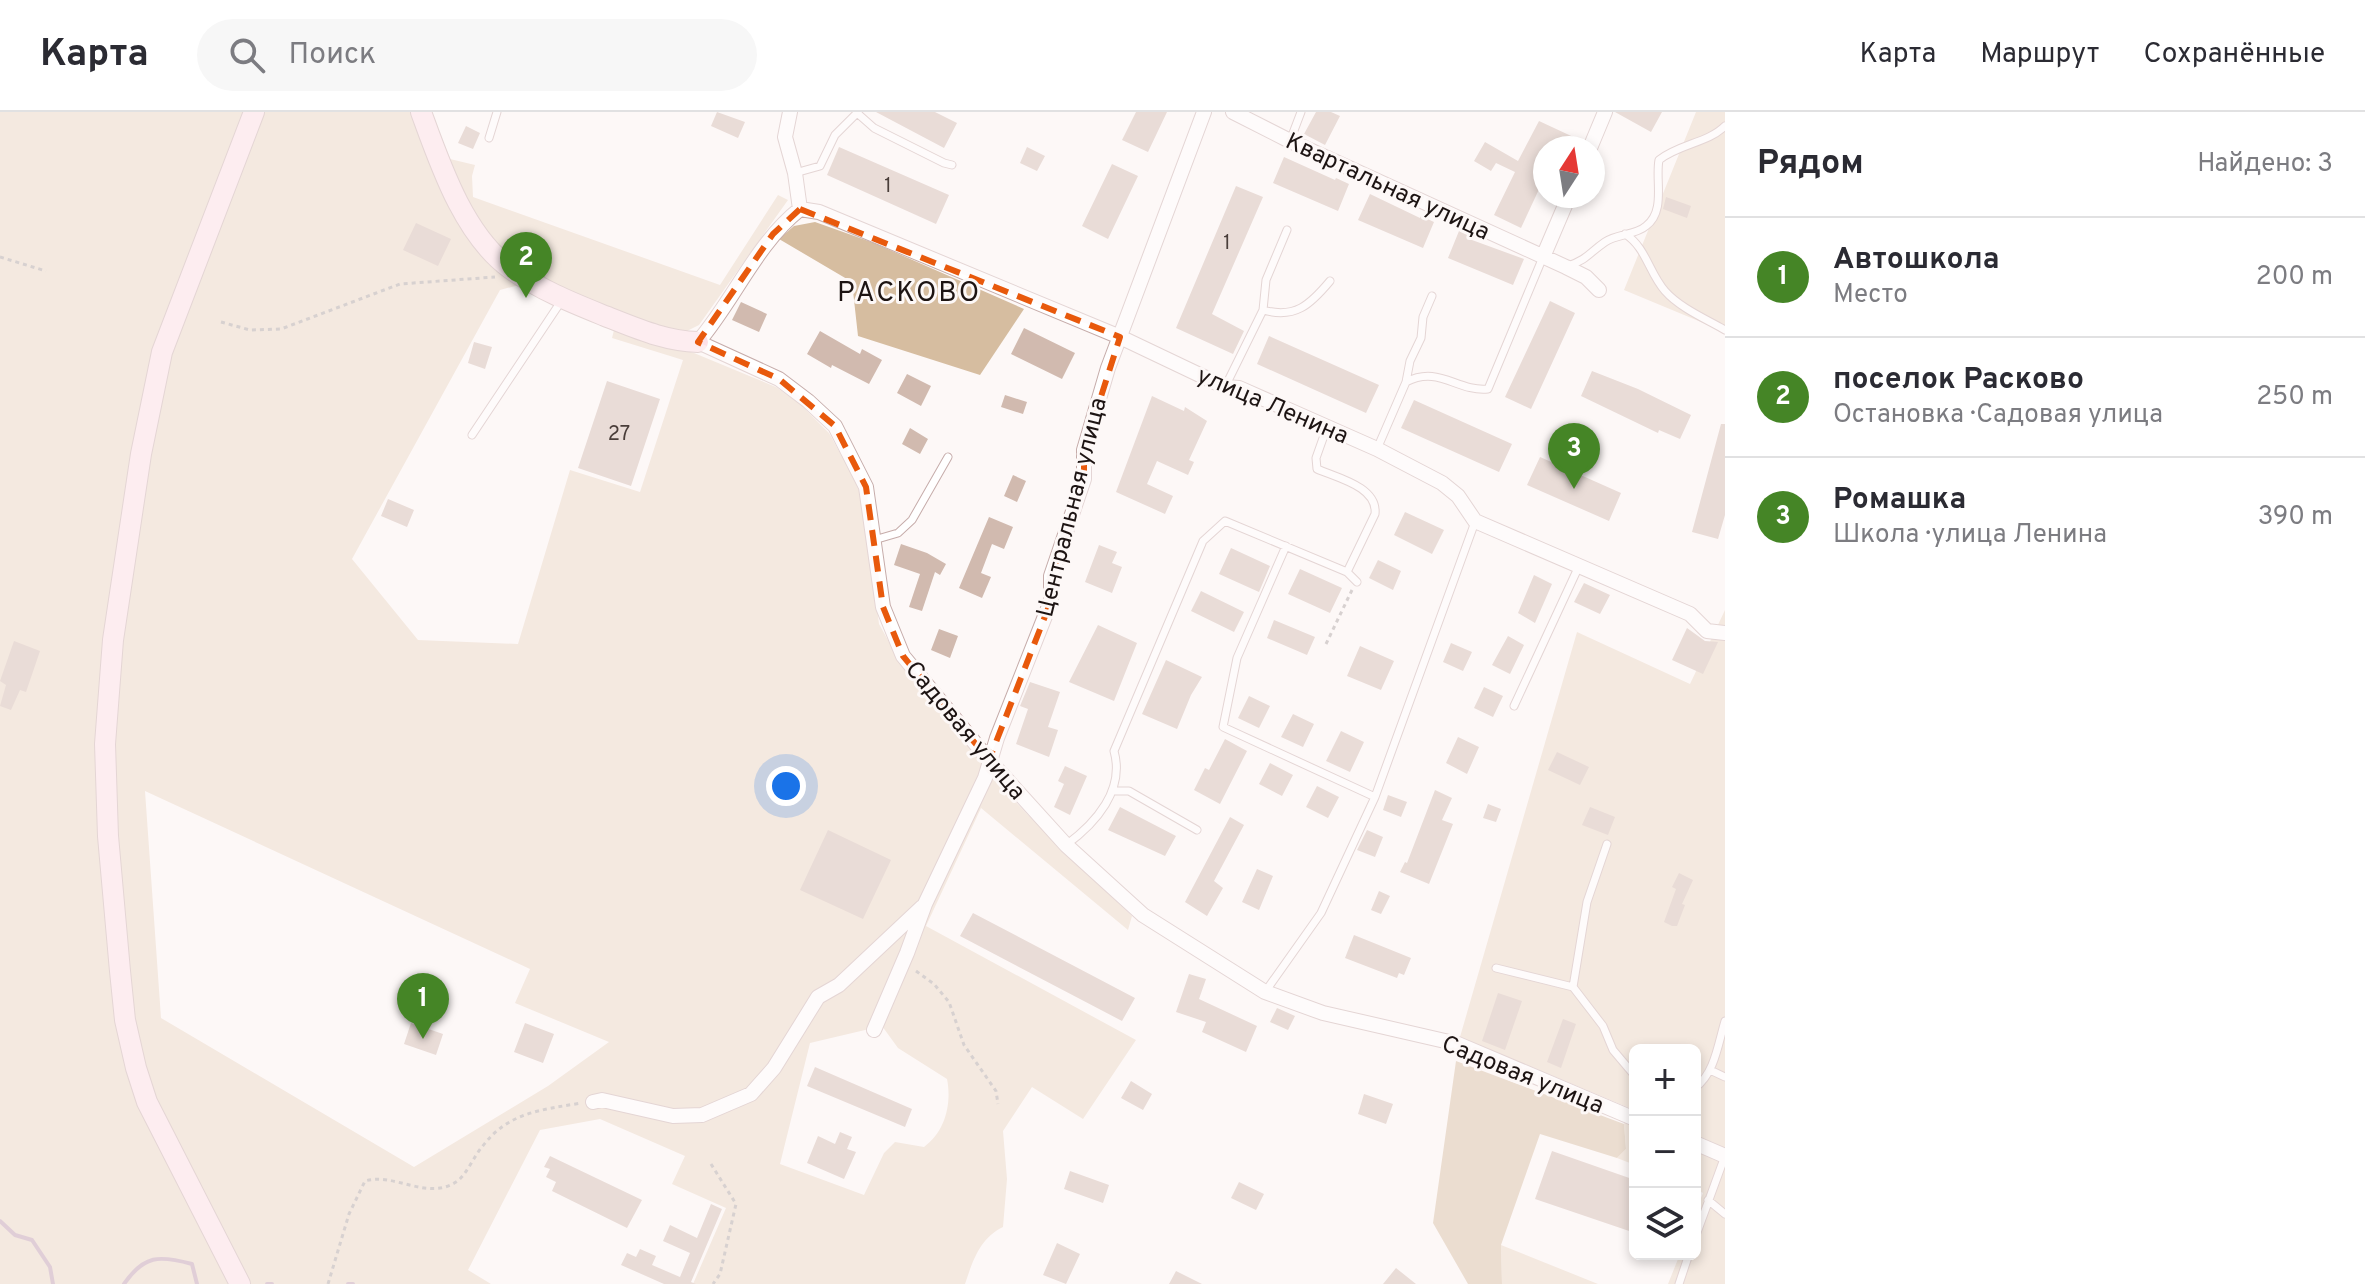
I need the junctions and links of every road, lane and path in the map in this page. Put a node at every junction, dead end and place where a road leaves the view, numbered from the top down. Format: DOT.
graph roads {
  1 [pos="254,112"];
  2 [pos="421,112"];
  3 [pos="497,112"];
  4 [pos="1204,112"];
  5 [pos="1233,112"];
  6 [pos="1301,112"];
  7 [pos="1605,112"];
  8 [pos="789,113"];
  9 [pos="858,113"];
  10 [pos="1725,126"];
  11 [pos="1595,136"];
  12 [pos="489,138"];
  13 [pos="1290,141"];
  14 [pos="952,165"];
  15 [pos="795,173"];
  16 [pos="1564,208"];
  17 [pos="800,209"];
  18 [pos="1287,230"];
  19 [pos="1625,234"];
  20 [pos="0,257"];
  21 [pos="1543,257"];
  22 [pos="1566,267"];
  23 [pos="510,269"];
  24 [pos="46,271"];
  25 [pos="1330,281"];
  26 [pos="1599,290"];
  27 [pos="1432,296"];
  28 [pos="563,299"];
  29 [pos="1263,310"];
  30 [pos="221,322"];
  31 [pos="1725,330"];
  32 [pos="1120,337"];
  33 [pos="698,342"];
  34 [pos="1406,382"];
  35 [pos="1225,387"];
  36 [pos="1327,427"];
  37 [pos="472,435"];
  38 [pos="1377,449"];
  39 [pos="948,457"];
  40 [pos="1475,521"];
  41 [pos="874,540"];
  42 [pos="1286,546"];
  43 [pos="1580,565"];
  44 [pos="1347,572"];
  45 [pos="1357,582"];
  46 [pos="1725,633"];
  47 [pos="1326,644"];
  48 [pos="1514,706"];
  49 [pos="989,760"];
  50 [pos="1114,791"];
  51 [pos="1375,797"];
  52 [pos="1197,830"];
  53 [pos="1607,844"];
  54 [pos="1066,845"];
  55 [pos="925,904"];
  56 [pos="907,953"];
  57 [pos="1496,968"];
  58 [pos="1573,987"];
  59 [pos="1265,992"];
  60 [pos="1725,1021"];
  61 [pos="874,1030"];
  62 [pos="1629,1069"];
  63 [pos="1710,1070"];
  64 [pos="1725,1077"];
  65 [pos="1701,1083"];
  66 [pos="593,1102"];
  67 [pos="998,1104"];
  68 [pos="1629,1116"];
  69 [pos="1701,1146"];
  70 [pos="1725,1156"];
  71 [pos="711,1164"];
  72 [pos="1708,1200"];
  73 [pos="1725,1214"];
  74 [pos="1701,1220"];
  75 [pos="1687,1260"];
  76 [pos="240,1284"];
  77 [pos="328,1284"];
  78 [pos="713,1284"];
  79 [pos="1679,1284"];
  1 -- 76 [label="main road"];
  2 -- 23 [label="main road, Садовая улица"];
  3 -- 12 [label="lane"];
  4 -- 32 [label="street, Центральная улица"];
  5 -- 13 [label="street, Квартальная улица"];
  6 -- 13 [label="lane"];
  7 -- 11 [label="street"];
  8 -- 15 [label="street"];
  9 -- 14 [label="lane"];
  9 -- 15 [label="lane"];
  10 -- 19 [label="lane"];
  13 -- 21 [label="street, Квартальная улица"];
  15 -- 17 [label="street"];
  16 -- 21 [label="street"];
  17 -- 32 [label="street, улица Ленина"];
  17 -- 33 [label="street"];
  18 -- 29 [label="lane"];
  19 -- 22 [label="lane"];
  19 -- 31 [label="lane"];
  20 -- 24 [label="path"];
  21 -- 22 [label="street, Квартальная улица"];
  21 -- 34 [label="lane"];
  22 -- 26 [label="street, Квартальная улица"];
  23 -- 28 [label="main road, Садовая улица"];
  23 -- 30 [label="path"];
  25 -- 29 [label="lane"];
  27 -- 34 [label="lane"];
  28 -- 33 [label="main road, Садовая улица"];
  28 -- 37 [label="lane"];
  29 -- 35 [label="lane"];
  32 -- 35 [label="street, улица Ленина"];
  32 -- 49 [label="street, Центральная улица"];
  33 -- 41 [label="street, Садовая улица"];
  34 -- 38 [label="lane"];
  35 -- 36 [label="street, улица Ленина"];
  36 -- 38 [label="street, улица Ленина"];
  36 -- 44 [label="lane"];
  38 -- 40 [label="street, улица Ленина"];
  39 -- 41 [label="lane"];
  40 -- 43 [label="street, улица Ленина"];
  40 -- 51 [label="lane"];
  41 -- 49 [label="street, Садовая улица"];
  42 -- 44 [label="lane"];
  42 -- 50 [label="lane"];
  42 -- 51 [label="lane"];
  43 -- 46 [label="street, улица Ленина"];
  43 -- 48 [label="lane"];
  44 -- 45 [label="lane"];
  45 -- 47 [label="path"];
  49 -- 54 [label="street, Садовая улица"];
  49 -- 55 [label="street, Центральная улица"];
  50 -- 52 [label="lane"];
  50 -- 54 [label="lane"];
  51 -- 59 [label="lane"];
  53 -- 58 [label="lane"];
  54 -- 59 [label="street, Садовая улица"];
  55 -- 56 [label="street, Центральная улица"];
  55 -- 66 [label="street"];
  56 -- 61 [label="street, Центральная улица"];
  56 -- 67 [label="path"];
  57 -- 58 [label="lane"];
  58 -- 62 [label="lane"];
  59 -- 68 [label="street, Садовая улица"];
  60 -- 63 [label="lane"];
  63 -- 64 [label="lane"];
  63 -- 65 [label="lane"];
  66 -- 77 [label="path"];
  69 -- 70 [label="street"];
  70 -- 72 [label="lane"];
  71 -- 78 [label="path"];
  72 -- 73 [label="lane"];
  72 -- 74 [label="lane"];
  75 -- 79 [label="lane"];
}
